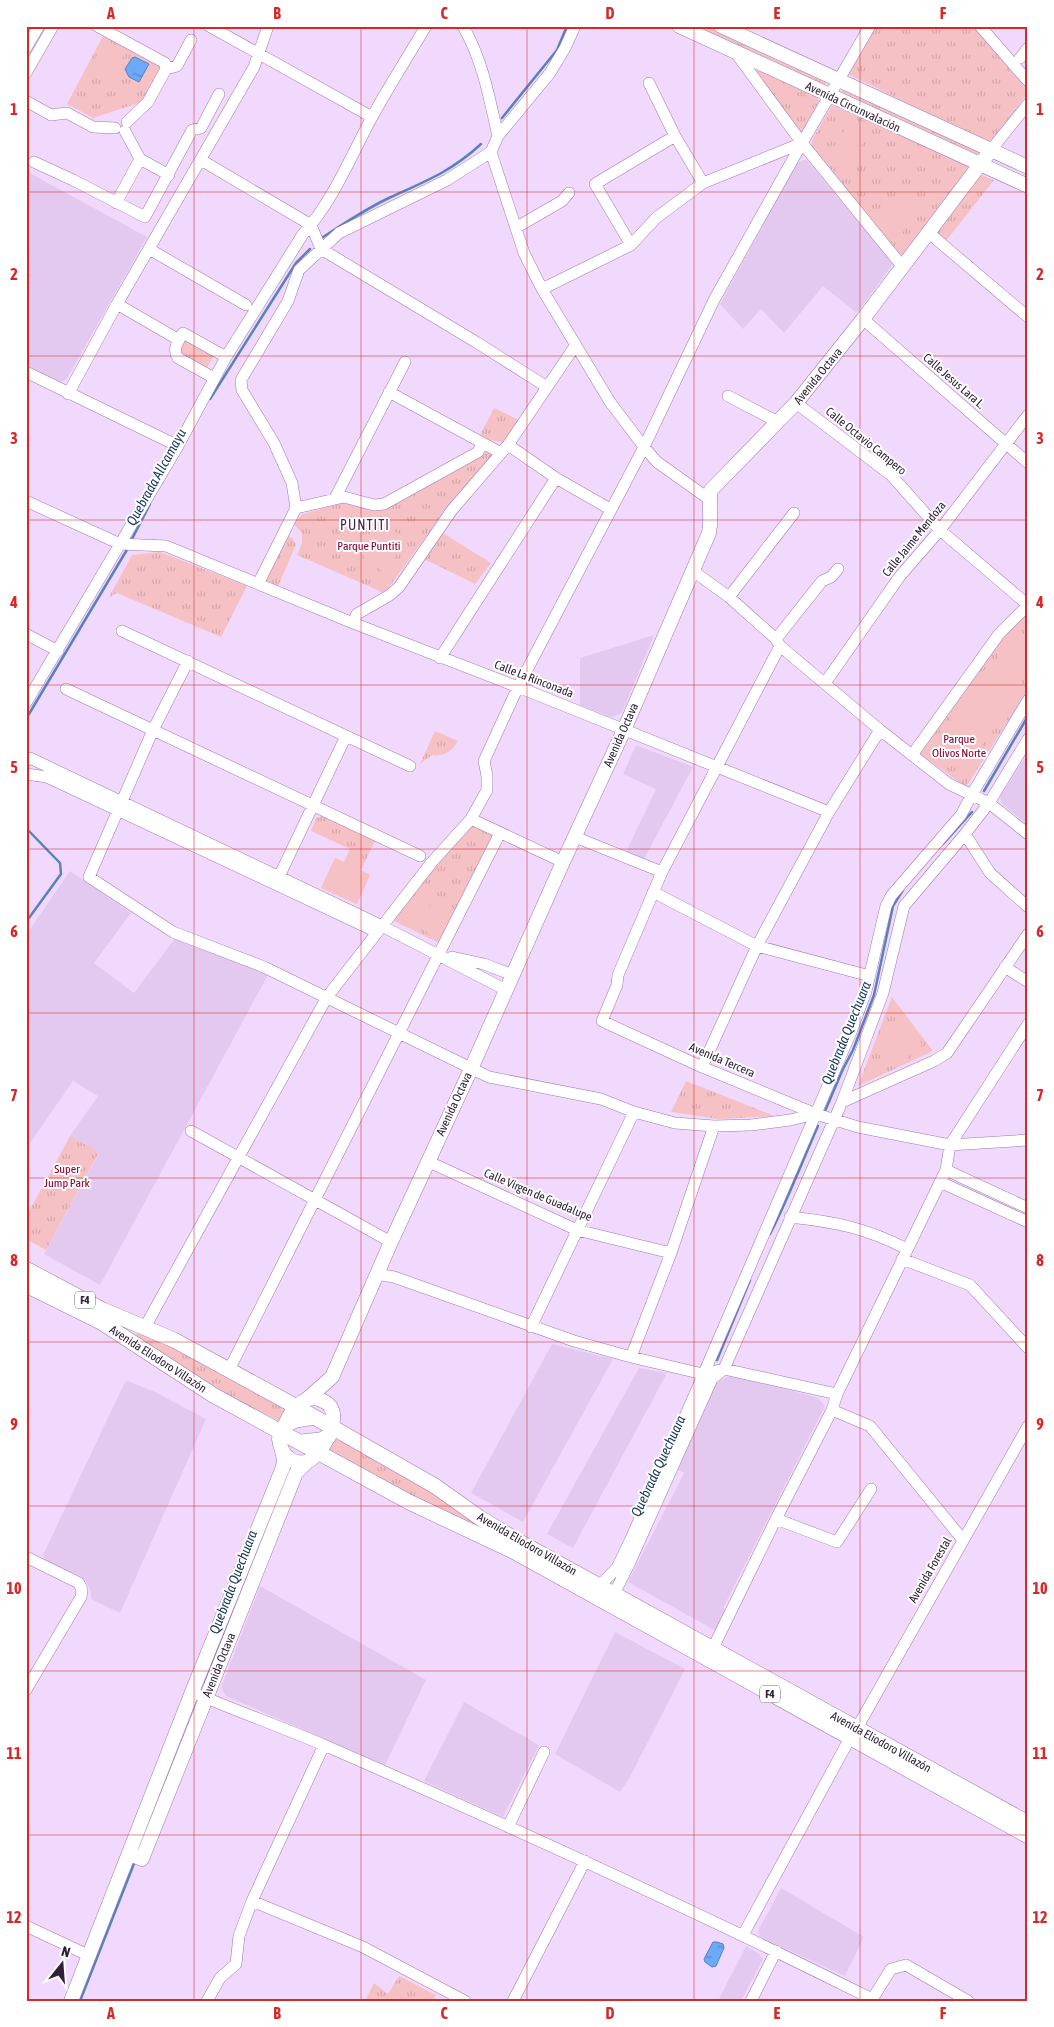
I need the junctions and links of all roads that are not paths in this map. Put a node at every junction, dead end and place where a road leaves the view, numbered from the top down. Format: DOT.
graph roads {
  1 [pos="39,26"];
  2 [pos="53,26"];
  3 [pos="96,26"];
  4 [pos="209,26"];
  5 [pos="268,26"];
  6 [pos="426,26"];
  7 [pos="463,26"];
  8 [pos="575,26"];
  9 [pos="680,26"];
  10 [pos="870,26"];
  11 [pos="980,26"];
  12 [pos="726,28"];
  13 [pos="191,40"];
  14 [pos="26,48"];
  15 [pos="1028,48"];
  16 [pos="734,52"];
  17 [pos="259,53"];
  18 [pos="1020,58"];
  19 [pos="166,69"];
  20 [pos="26,73"];
  21 [pos="840,80"];
  22 [pos="1028,81"];
  23 [pos="649,83"];
  24 [pos="219,94"];
  25 [pos="830,97"];
  26 [pos="26,101"];
  27 [pos="1028,104"];
  28 [pos="372,117"];
  29 [pos="123,127"];
  30 [pos="498,136"];
  31 [pos="675,136"];
  32 [pos="802,143"];
  33 [pos="991,150"];
  34 [pos="491,152"];
  35 [pos="140,159"];
  36 [pos="201,160"];
  37 [pos="34,162"];
  38 [pos="981,164"];
  39 [pos="1028,167"];
  40 [pos="169,175"];
  41 [pos="703,183"];
  42 [pos="1028,186"];
  43 [pos="160,190"];
  44 [pos="568,193"];
  45 [pos="177,199"];
  46 [pos="116,203"];
  47 [pos="311,225"];
  48 [pos="517,227"];
  49 [pos="929,232"];
  50 [pos="631,245"];
  51 [pos="321,248"];
  52 [pos="148,249"];
  53 [pos="902,266"];
  54 [pos="542,289"];
  55 [pos="117,304"];
  56 [pos="246,305"];
  57 [pos="1028,317"];
  58 [pos="863,318"];
  59 [pos="179,340"];
  60 [pos="575,346"];
  61 [pos="226,357"];
  62 [pos="405,362"];
  63 [pos="28,376"];
  64 [pos="214,378"];
  65 [pos="547,387"];
  66 [pos="389,392"];
  67 [pos="68,394"];
  68 [pos="728,396"];
  69 [pos="796,403"];
  70 [pos="1028,415"];
  71 [pos="778,422"];
  72 [pos="482,444"];
  73 [pos="1006,444"];
  74 [pos="178,446"];
  75 [pos="644,447"];
  76 [pos="505,449"];
  77 [pos="1028,463"];
  78 [pos="556,478"];
  79 [pos="335,498"];
  80 [pos="709,499"];
  81 [pos="26,501"];
  82 [pos="296,508"];
  83 [pos="610,510"];
  84 [pos="794,513"];
  85 [pos="940,530"];
  86 [pos="122,544"];
  87 [pos="838,569"];
  88 [pos="693,571"];
  89 [pos="258,584"];
  90 [pos="729,597"];
  91 [pos="1028,605"];
  92 [pos="353,623"];
  93 [pos="122,631"];
  94 [pos="26,634"];
  95 [pos="778,643"];
  96 [pos="58,651"];
  97 [pos="440,658"];
  98 [pos="188,661"];
  99 [pos="825,683"];
  100 [pos="518,687"];
  101 [pos="66,689"];
  102 [pos="1028,700"];
  103 [pos="26,703"];
  104 [pos="153,730"];
  105 [pos="624,730"];
  106 [pos="880,730"];
  107 [pos="346,736"];
  108 [pos="1028,740"];
  109 [pos="912,755"];
  110 [pos="26,761"];
  111 [pos="410,766"];
  112 [pos="716,768"];
  113 [pos="26,774"];
  114 [pos="971,796"];
  115 [pos="988,803"];
  116 [pos="120,806"];
  117 [pos="314,806"];
  118 [pos="829,812"];
  119 [pos="471,819"];
  120 [pos="500,833"];
  121 [pos="965,834"];
  122 [pos="1028,834"];
  123 [pos="575,837"];
  124 [pos="420,856"];
  125 [pos="563,862"];
  126 [pos="662,872"];
  127 [pos="277,881"];
  128 [pos="653,892"];
  129 [pos="1028,907"];
  130 [pos="379,929"];
  131 [pos="1028,934"];
  132 [pos="757,946"];
  133 [pos="438,954"];
  134 [pos="1004,968"];
  135 [pos="513,976"];
  136 [pos="870,976"];
  137 [pos="1028,982"];
  138 [pos="506,990"];
  139 [pos="327,997"];
  140 [pos="1028,1024"];
  141 [pos="398,1033"];
  142 [pos="702,1067"];
  143 [pos="471,1069"];
  144 [pos="842,1102"];
  145 [pos="634,1112"];
  146 [pos="816,1114"];
  147 [pos="832,1120"];
  148 [pos="714,1126"];
  149 [pos="191,1131"];
  150 [pos="1028,1140"];
  151 [pos="950,1145"];
  152 [pos="238,1158"];
  153 [pos="427,1161"];
  154 [pos="946,1170"];
  155 [pos="940,1182"];
  156 [pos="314,1200"];
  157 [pos="1028,1208"];
  158 [pos="790,1217"];
  159 [pos="1028,1222"];
  160 [pos="577,1230"];
  161 [pos="390,1242"];
  162 [pos="671,1253"];
  163 [pos="905,1254"];
  164 [pos="26,1268"];
  165 [pos="376,1274"];
  166 [pos="26,1285"];
  167 [pos="531,1326"];
  168 [pos="145,1327"];
  169 [pos="1028,1348"];
  170 [pos="631,1357"];
  171 [pos="724,1369"];
  172 [pos="229,1370"];
  173 [pos="703,1374"];
  174 [pos="332,1376"];
  175 [pos="837,1394"];
  176 [pos="301,1402"];
  177 [pos="832,1410"];
  178 [pos="314,1417"];
  179 [pos="332,1426"];
  180 [pos="1028,1426"];
  181 [pos="284,1428"];
  182 [pos="301,1442"];
  183 [pos="282,1451"];
  184 [pos="320,1453"];
  185 [pos="307,1462"];
  186 [pos="871,1488"];
  187 [pos="776,1519"];
  188 [pos="963,1540"];
  189 [pos="26,1557"];
  190 [pos="599,1586"];
  191 [pos="614,1594"];
  192 [pos="713,1648"];
  193 [pos="26,1690"];
  194 [pos="192,1692"];
  195 [pos="206,1698"];
  196 [pos="854,1733"];
  197 [pos="324,1746"];
  198 [pos="544,1752"];
  199 [pos="1028,1823"];
  200 [pos="508,1827"];
  201 [pos="1028,1836"];
  202 [pos="136,1856"];
  203 [pos="585,1861"];
  204 [pos="252,1901"];
  205 [pos="26,1926"];
  206 [pos="743,1935"];
  207 [pos="776,1951"];
  208 [pos="90,1956"];
  209 [pos="871,2000"];
  210 [pos="72,2001"];
  211 [pos="208,2001"];
  212 [pos="465,2001"];
  213 [pos="513,2001"];
  214 [pos="750,2001"];
  215 [pos="968,2001"];
  1 -- 14 [label="street"];
  2 -- 20 [label="street"];
  3 -- 19 [label="street"];
  4 -- 17 [label="street"];
  5 -- 17 [label="street"];
  6 -- 28 [label="street"];
  7 -- 30 [label="street"];
  8 -- 30 [label="street"];
  9 -- 16 [label="main road, Avenida Circunvalación"];
  10 -- 21 [label="street"];
  11 -- 22 [label="street"];
  12 -- 21 [label="main road, Avenida Circunvalación"];
  13 -- 19 [label="street"];
  15 -- 18 [label="street"];
  16 -- 25 [label="main road, Avenida Circunvalación"];
  16 -- 32 [label="street"];
  17 -- 28 [label="street"];
  17 -- 36 [label="street"];
  19 -- 29 [label="street"];
  21 -- 25 [label="street"];
  21 -- 33 [label="main road, Avenida Circunvalación"];
  23 -- 31 [label="street"];
  24 -- 40 [label="street"];
  25 -- 32 [label="street"];
  25 -- 38 [label="main road, Avenida Circunvalación"];
  26 -- 29 [label="street"];
  27 -- 33 [label="street"];
  28 -- 47 [label="street"];
  29 -- 35 [label="street"];
  30 -- 34 [label="street"];
  31 -- 41 [label="street"];
  31 -- 50 [label="street"];
  32 -- 41 [label="street"];
  32 -- 53 [label="street"];
  32 -- 75 [label="street"];
  33 -- 38 [label="main road, Avenida Octava"];
  33 -- 39 [label="main road, Avenida Circunvalación"];
  34 -- 48 [label="street"];
  34 -- 51 [label="street"];
  35 -- 40 [label="street"];
  35 -- 46 [label="street"];
  36 -- 45 [label="street"];
  36 -- 47 [label="street"];
  37 -- 46 [label="street"];
  38 -- 42 [label="main road, Avenida Circunvalación"];
  38 -- 49 [label="main road, Avenida Octava"];
  40 -- 43 [label="street"];
  41 -- 50 [label="street"];
  43 -- 45 [label="street"];
  43 -- 46 [label="street"];
  44 -- 48 [label="street"];
  45 -- 52 [label="street"];
  47 -- 51 [label="street"];
  47 -- 61 [label="street"];
  48 -- 54 [label="street"];
  49 -- 53 [label="main road, Avenida Octava"];
  49 -- 57 [label="street"];
  50 -- 54 [label="street"];
  51 -- 65 [label="street"];
  51 -- 82 [label="street"];
  52 -- 55 [label="street"];
  52 -- 56 [label="street"];
  53 -- 58 [label="main road, Avenida Octava"];
  54 -- 60 [label="street"];
  55 -- 59 [label="street"];
  55 -- 67 [label="street"];
  58 -- 69 [label="main road, Avenida Octava"];
  58 -- 73 [label="street, Calle Jesus Lara L."];
  59 -- 61 [label="street"];
  59 -- 64 [label="street"];
  60 -- 65 [label="street"];
  60 -- 75 [label="street"];
  61 -- 64 [label="street"];
  62 -- 66 [label="street"];
  63 -- 67 [label="street"];
  64 -- 74 [label="street"];
  65 -- 76 [label="street"];
  66 -- 72 [label="street"];
  66 -- 79 [label="street"];
  67 -- 74 [label="street"];
  68 -- 71 [label="street"];
  69 -- 71 [label="main road, Avenida Octava"];
  69 -- 85 [label="street, Calle Octavio Campero"];
  70 -- 73 [label="street, Calle Jaime Mendoza"];
  71 -- 80 [label="main road, Avenida Octava"];
  72 -- 76 [label="street"];
  72 -- 79 [label="street"];
  73 -- 77 [label="street, Calle Jesus Lara L."];
  73 -- 85 [label="street, Calle Jaime Mendoza"];
  74 -- 86 [label="street"];
  75 -- 80 [label="street"];
  75 -- 83 [label="street"];
  76 -- 78 [label="street"];
  76 -- 92 [label="street"];
  78 -- 83 [label="street"];
  78 -- 97 [label="street"];
  79 -- 82 [label="street"];
  80 -- 88 [label="main road, Avenida Octava"];
  81 -- 86 [label="street, Calle La Rinconada"];
  82 -- 89 [label="street"];
  83 -- 100 [label="street"];
  84 -- 90 [label="street"];
  85 -- 91 [label="street, Calle Octavio Campero"];
  85 -- 99 [label="street, Calle Jaime Mendoza"];
  86 -- 89 [label="street, Calle La Rinconada"];
  86 -- 96 [label="street"];
  87 -- 95 [label="street"];
  88 -- 90 [label="street"];
  88 -- 105 [label="main road, Avenida Octava"];
  89 -- 92 [label="street, Calle La Rinconada"];
  90 -- 95 [label="street"];
  91 -- 109 [label="street"];
  92 -- 97 [label="street, Calle La Rinconada"];
  93 -- 98 [label="street"];
  94 -- 96 [label="street"];
  95 -- 99 [label="street"];
  95 -- 112 [label="street"];
  96 -- 103 [label="street"];
  97 -- 100 [label="street, Calle La Rinconada"];
  98 -- 104 [label="street"];
  98 -- 107 [label="street"];
  99 -- 106 [label="street"];
  100 -- 105 [label="street, Calle La Rinconada"];
  100 -- 119 [label="street"];
  101 -- 104 [label="street"];
  102 -- 114 [label="street"];
  104 -- 116 [label="street"];
  104 -- 117 [label="street"];
  105 -- 112 [label="street, Calle La Rinconada"];
  105 -- 123 [label="main road, Avenida Octava"];
  106 -- 109 [label="street"];
  106 -- 118 [label="street"];
  107 -- 111 [label="street"];
  107 -- 117 [label="street"];
  108 -- 115 [label="street"];
  109 -- 114 [label="street"];
  110 -- 116 [label="street"];
  112 -- 118 [label="street, Calle La Rinconada"];
  112 -- 126 [label="street"];
  113 -- 116 [label="street"];
  114 -- 115 [label="street"];
  114 -- 136 [label="street"];
  115 -- 121 [label="street"];
  115 -- 122 [label="street"];
  116 -- 127 [label="street"];
  116 -- 139 [label="street"];
  117 -- 124 [label="street"];
  117 -- 127 [label="street"];
  118 -- 132 [label="street"];
  119 -- 120 [label="street"];
  119 -- 130 [label="street"];
  120 -- 125 [label="street"];
  120 -- 133 [label="street"];
  121 -- 129 [label="street"];
  121 -- 144 [label="street"];
  123 -- 125 [label="main road, Avenida Octava"];
  123 -- 126 [label="street"];
  125 -- 135 [label="main road, Avenida Octava"];
  126 -- 128 [label="street"];
  127 -- 130 [label="street"];
  128 -- 132 [label="street"];
  128 -- 142 [label="street, Avenida Tercera"];
  130 -- 133 [label="street"];
  130 -- 139 [label="street"];
  131 -- 134 [label="street"];
  132 -- 136 [label="street"];
  132 -- 142 [label="street"];
  133 -- 135 [label="street"];
  133 -- 138 [label="street"];
  133 -- 141 [label="street"];
  134 -- 137 [label="street"];
  134 -- 144 [label="street"];
  135 -- 138 [label="main road, Avenida Octava"];
  136 -- 146 [label="street"];
  138 -- 143 [label="main road, Avenida Octava"];
  139 -- 141 [label="street"];
  139 -- 152 [label="street"];
  140 -- 151 [label="street"];
  141 -- 143 [label="street"];
  141 -- 156 [label="street"];
  142 -- 146 [label="street, Avenida Tercera"];
  143 -- 145 [label="street"];
  143 -- 153 [label="main road, Avenida Octava"];
  144 -- 147 [label="street"];
  145 -- 148 [label="street"];
  145 -- 160 [label="street"];
  146 -- 147 [label="street, Avenida Tercera"];
  146 -- 148 [label="street"];
  146 -- 173 [label="street"];
  147 -- 151 [label="street, Avenida Tercera"];
  147 -- 158 [label="street"];
  148 -- 162 [label="street"];
  149 -- 152 [label="street"];
  150 -- 151 [label="street, Avenida Tercera"];
  151 -- 154 [label="street"];
  152 -- 156 [label="street"];
  152 -- 168 [label="street"];
  153 -- 160 [label="street, Calle Virgen de Guadalupe"];
  153 -- 161 [label="main road, Avenida Octava"];
  154 -- 155 [label="street"];
  154 -- 157 [label="street"];
  155 -- 159 [label="street"];
  155 -- 163 [label="street"];
  156 -- 161 [label="street"];
  156 -- 172 [label="street"];
  158 -- 163 [label="street"];
  158 -- 171 [label="street"];
  160 -- 162 [label="street, Calle Virgen de Guadalupe"];
  160 -- 167 [label="street"];
  161 -- 165 [label="main road, Avenida Octava"];
  162 -- 170 [label="street"];
  163 -- 169 [label="street"];
  163 -- 175 [label="street"];
  164 -- 168 [label="highway, Avenida Eliodoro Villazón / F4"];
  165 -- 167 [label="street"];
  165 -- 174 [label="main road, Avenida Octava"];
  166 -- 181 [label="highway, Avenida Eliodoro Villazón / F4"];
  167 -- 170 [label="street"];
  168 -- 172 [label="highway, Avenida Eliodoro Villazón / F4"];
  170 -- 173 [label="street"];
  171 -- 173 [label="street"];
  171 -- 175 [label="street"];
  171 -- 191 [label="street"];
  172 -- 176 [label="highway, Avenida Eliodoro Villazón / F4"];
  173 -- 190 [label="street"];
  174 -- 176 [label="main road, Avenida Octava"];
  174 -- 179 [label="main road, Avenida Octava"];
  175 -- 177 [label="street"];
  176 -- 178 [label="highway, Avenida Eliodoro Villazón / F4"];
  176 -- 179 [label="main road"];
  176 -- 181 [label="main road, Avenida Octava"];
  177 -- 187 [label="street"];
  177 -- 188 [label="street"];
  178 -- 179 [label="highway, Avenida Eliodoro Villazón / F4"];
  178 -- 181 [label="highway"];
  179 -- 182 [label="highway"];
  179 -- 184 [label="main road"];
  179 -- 190 [label="highway, Avenida Eliodoro Villazón / F4"];
  180 -- 188 [label="street, Avenida Forestal"];
  181 -- 182 [label="highway, Avenida Eliodoro Villazón / F4"];
  181 -- 183 [label="main road, Avenida Octava"];
  182 -- 184 [label="highway, Avenida Eliodoro Villazón / F4"];
  183 -- 185 [label="main road"];
  183 -- 194 [label="main road, Avenida Octava"];
  184 -- 185 [label="main road, Avenida Octava"];
  184 -- 196 [label="highway, Avenida Eliodoro Villazón / F4"];
  185 -- 195 [label="main road, Avenida Octava"];
  186 -- 187 [label="street"];
  187 -- 192 [label="street"];
  188 -- 196 [label="street, Avenida Forestal"];
  189 -- 193 [label="street"];
  190 -- 191 [label="highway, Avenida Eliodoro Villazón / F4"];
  191 -- 192 [label="highway, Avenida Eliodoro Villazón / F4"];
  192 -- 196 [label="highway, Avenida Eliodoro Villazón / F4"];
  194 -- 195 [label="street"];
  194 -- 202 [label="main road, Avenida Octava"];
  195 -- 197 [label="street"];
  195 -- 202 [label="main road, Avenida Octava"];
  196 -- 199 [label="highway, Avenida Eliodoro Villazón / F4"];
  196 -- 201 [label="highway, Avenida Eliodoro Villazón / F4"];
  196 -- 206 [label="street, Avenida Forestal"];
  197 -- 200 [label="street"];
  197 -- 204 [label="street"];
  198 -- 200 [label="street"];
  200 -- 203 [label="street"];
  202 -- 208 [label="main road, Avenida Octava"];
  203 -- 206 [label="street"];
  203 -- 213 [label="street"];
  204 -- 211 [label="street"];
  204 -- 212 [label="street"];
  205 -- 208 [label="street"];
  206 -- 207 [label="street"];
  207 -- 209 [label="street"];
  207 -- 214 [label="street"];
  208 -- 210 [label="main road, Avenida Octava"];
  209 -- 215 [label="street"];
}
